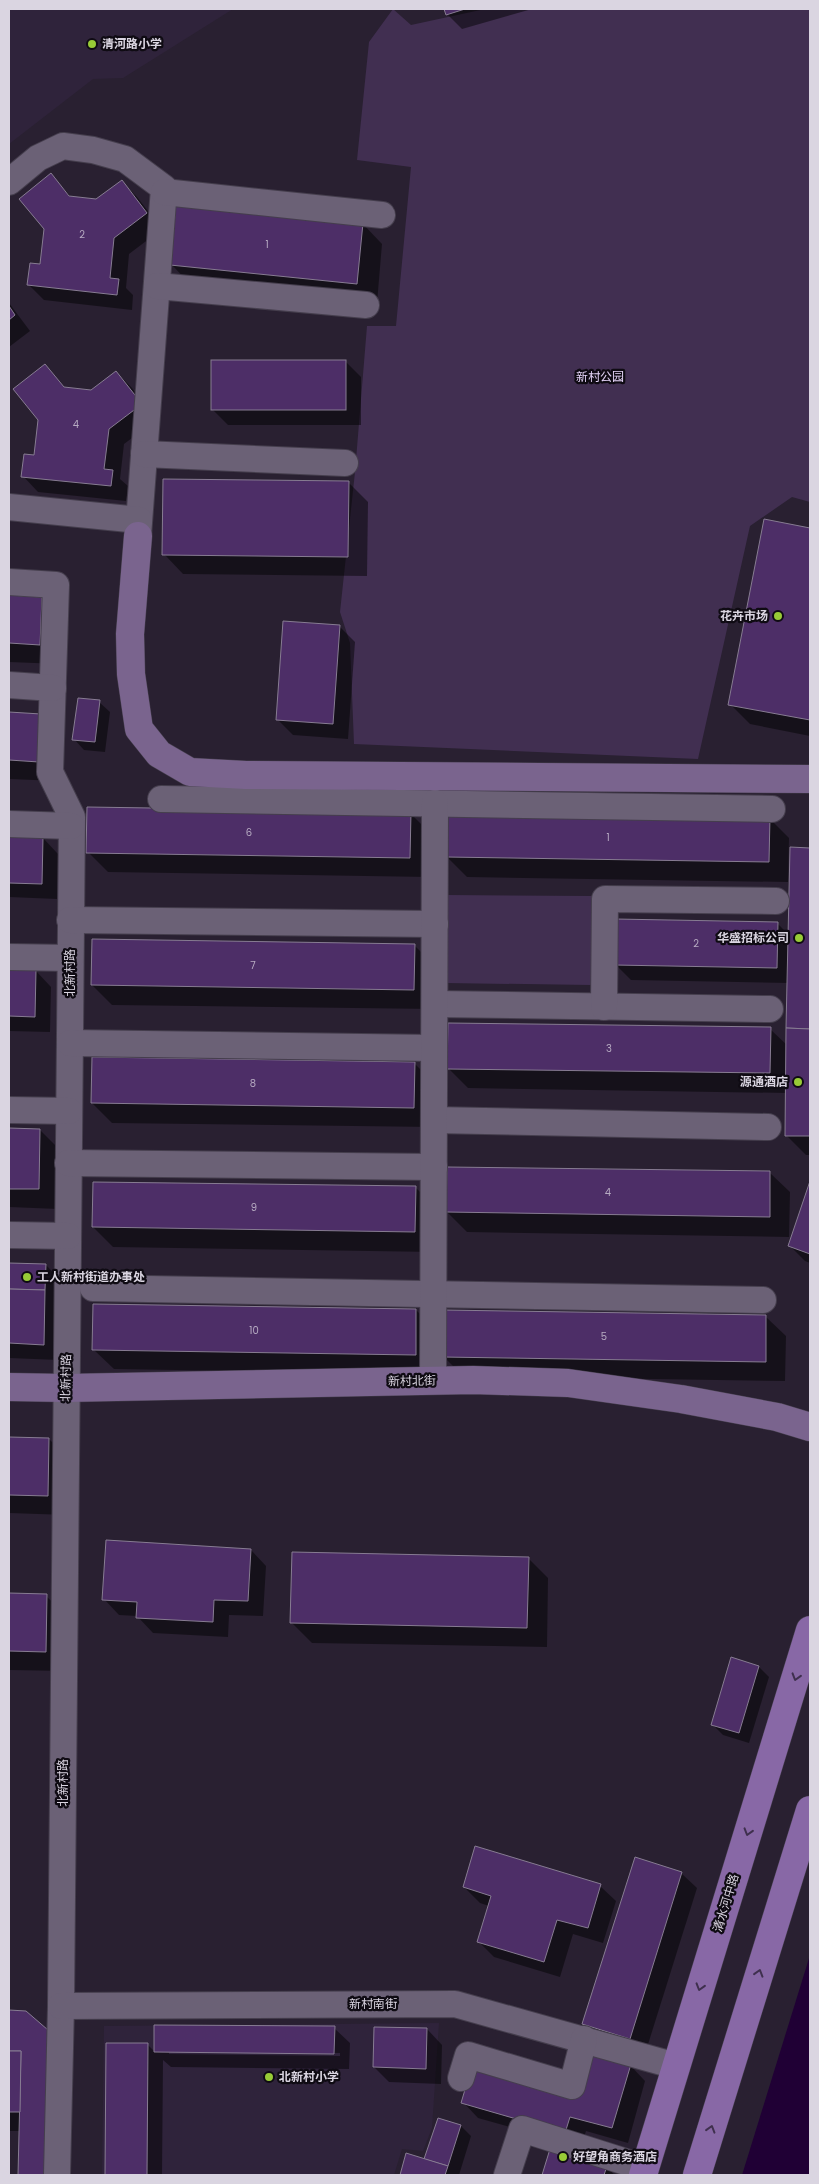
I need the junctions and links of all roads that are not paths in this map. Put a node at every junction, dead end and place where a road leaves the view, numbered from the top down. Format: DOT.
graph roads {
  1 [pos="9,182"];
  2 [pos="164,192"];
  3 [pos="382,215"];
  4 [pos="157,286"];
  5 [pos="366,305"];
  6 [pos="144,454"];
  7 [pos="345,463"];
  8 [pos="9,508"];
  9 [pos="138,528"];
  10 [pos="9,582"];
  11 [pos="9,685"];
  12 [pos="53,688"];
  13 [pos="810,779"];
  14 [pos="161,799"];
  15 [pos="435,803"];
  16 [pos="772,809"];
  17 [pos="9,824"];
  18 [pos="71,826"];
  19 [pos="776,901"];
  20 [pos="70,920"];
  21 [pos="435,924"];
  22 [pos="9,957"];
  23 [pos="70,958"];
  24 [pos="435,1004"];
  25 [pos="604,1006"];
  26 [pos="770,1009"];
  27 [pos="70,1043"];
  28 [pos="434,1048"];
  29 [pos="9,1110"];
  30 [pos="69,1111"];
  31 [pos="434,1120"];
  32 [pos="768,1127"];
  33 [pos="68,1163"];
  34 [pos="434,1167"];
  35 [pos="9,1235"];
  36 [pos="68,1236"];
  37 [pos="93,1288"];
  38 [pos="434,1294"];
  39 [pos="763,1300"];
  40 [pos="433,1380"];
  41 [pos="9,1387"];
  42 [pos="66,1388"];
  43 [pos="810,1427"];
  44 [pos="810,1630"];
  45 [pos="810,1810"];
  46 [pos="61,2006"];
  47 [pos="584,2039"];
  48 [pos="676,2066"];
  49 [pos="461,2078"];
  50 [pos="644,2172"];
  51 [pos="57,2175"];
  52 [pos="508,2175"];
  53 [pos="697,2175"];
  1 -- 2 [label="street"];
  2 -- 3 [label="street"];
  2 -- 4 [label="street"];
  4 -- 5 [label="street"];
  4 -- 6 [label="street"];
  6 -- 7 [label="street"];
  6 -- 9 [label="street"];
  8 -- 9 [label="street"];
  9 -- 13 [label="street"];
  10 -- 12 [label="street, 北新村路"];
  11 -- 12 [label="street"];
  12 -- 18 [label="street, 北新村路"];
  14 -- 15 [label="street"];
  15 -- 16 [label="street"];
  15 -- 21 [label="street"];
  17 -- 18 [label="street"];
  18 -- 20 [label="street, 北新村路"];
  19 -- 25 [label="street"];
  20 -- 21 [label="street"];
  20 -- 23 [label="street, 北新村路"];
  21 -- 24 [label="street"];
  22 -- 23 [label="street"];
  23 -- 27 [label="street, 北新村路"];
  24 -- 25 [label="street"];
  24 -- 28 [label="street"];
  25 -- 26 [label="street"];
  27 -- 28 [label="street"];
  27 -- 30 [label="street, 北新村路"];
  28 -- 31 [label="street"];
  29 -- 30 [label="street"];
  30 -- 33 [label="street, 北新村路"];
  31 -- 32 [label="street"];
  31 -- 34 [label="street"];
  33 -- 34 [label="street"];
  33 -- 36 [label="street, 北新村路"];
  34 -- 38 [label="street"];
  35 -- 36 [label="street"];
  36 -- 42 [label="street, 北新村路"];
  37 -- 38 [label="street"];
  38 -- 39 [label="street"];
  38 -- 40 [label="street"];
  40 -- 42 [label="street, 新村北街"];
  40 -- 43 [label="street, 新村北街"];
  41 -- 42 [label="street, 新村北街"];
  42 -- 46 [label="street, 北新村路"];
  44 -- 48 [label="main road, 清水河中路, one-way"];
  53 -- 45 [label="main road, one-way"];
  46 -- 47 [label="street, 新村南街"];
  46 -- 51 [label="street, 北新村路"];
  47 -- 48 [label="street, 新村南街"];
  47 -- 49 [label="street"];
  48 -- 50 [label="main road, 清水河中路"];
  50 -- 52 [label="street"];
}
